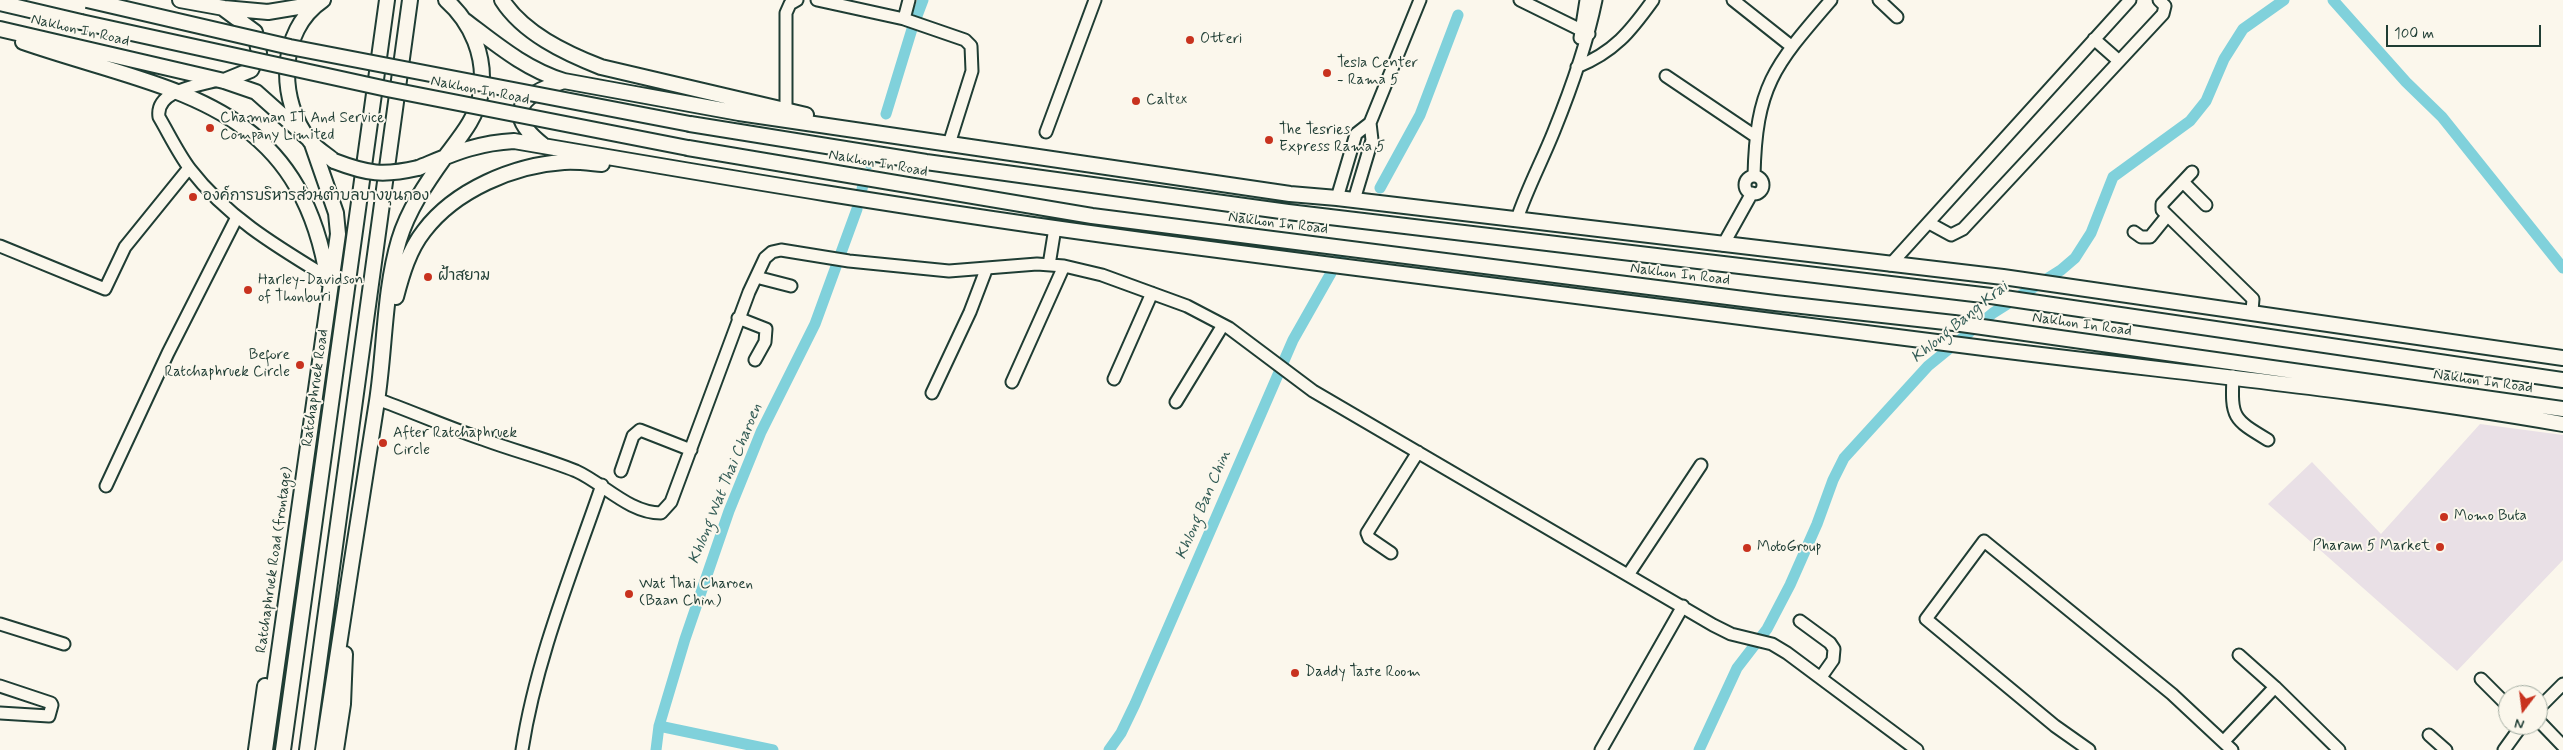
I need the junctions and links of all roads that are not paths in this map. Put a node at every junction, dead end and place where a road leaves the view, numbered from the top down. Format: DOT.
graph roads {
  1 [pos="87,0"];
  2 [pos="180,0"];
  3 [pos="387,0"];
  4 [pos="410,0"];
  5 [pos="450,0"];
  6 [pos="502,0"];
  7 [pos="797,0"];
  8 [pos="818,0"];
  9 [pos="909,0"];
  10 [pos="1095,0"];
  11 [pos="1420,0"];
  12 [pos="1520,0"];
  13 [pos="1586,0"];
  14 [pos="1596,0"];
  15 [pos="1653,0"];
  16 [pos="1734,0"];
  17 [pos="1831,0"];
  18 [pos="1879,0"];
  19 [pos="2130,0"];
  20 [pos="2159,0"];
  21 [pos="319,1"];
  22 [pos="0,3"];
  23 [pos="224,8"];
  24 [pos="1897,17"];
  25 [pos="464,20"];
  26 [pos="907,20"];
  27 [pos="0,29"];
  28 [pos="1585,33"];
  29 [pos="0,35"];
  30 [pos="2094,39"];
  31 [pos="1791,46"];
  32 [pos="2119,61"];
  33 [pos="1577,67"];
  34 [pos="1666,76"];
  35 [pos="221,80"];
  36 [pos="564,81"];
  37 [pos="180,91"];
  38 [pos="786,109"];
  39 [pos="1370,123"];
  40 [pos="868,131"];
  41 [pos="1046,132"];
  42 [pos="1755,136"];
  43 [pos="311,141"];
  44 [pos="949,144"];
  45 [pos="546,147"];
  46 [pos="445,157"];
  47 [pos="645,164"];
  48 [pos="189,168"];
  49 [pos="2192,172"];
  50 [pos="2183,182"];
  51 [pos="1290,194"];
  52 [pos="1164,195"];
  53 [pos="1337,198"];
  54 [pos="1354,200"];
  55 [pos="2206,205"];
  56 [pos="2167,216"];
  57 [pos="237,217"];
  58 [pos="1517,219"];
  59 [pos="1929,223"];
  60 [pos="1055,228"];
  61 [pos="2134,232"];
  62 [pos="1231,234"];
  63 [pos="1140,240"];
  64 [pos="1723,245"];
  65 [pos="0,246"];
  66 [pos="1049,265"];
  67 [pos="1890,265"];
  68 [pos="1064,266"];
  69 [pos="986,270"];
  70 [pos="327,277"];
  71 [pos="756,277"];
  72 [pos="791,286"];
  73 [pos="1152,293"];
  74 [pos="330,297"];
  75 [pos="2252,311"];
  76 [pos="738,318"];
  77 [pos="387,323"];
  78 [pos="1223,324"];
  79 [pos="2563,358"];
  80 [pos="755,360"];
  81 [pos="2233,376"];
  82 [pos="1114,379"];
  83 [pos="2563,380"];
  84 [pos="1012,382"];
  85 [pos="932,393"];
  86 [pos="377,399"];
  87 [pos="1176,402"];
  88 [pos="2563,410"];
  89 [pos="2563,424"];
  90 [pos="2268,440"];
  91 [pos="691,450"];
  92 [pos="1418,452"];
  93 [pos="1701,465"];
  94 [pos="621,471"];
  95 [pos="602,485"];
  96 [pos="106,486"];
  97 [pos="1391,553"];
  98 [pos="1628,575"];
  99 [pos="346,606"];
  100 [pos="1683,606"];
  101 [pos="1800,621"];
  102 [pos="0,624"];
  103 [pos="282,626"];
  104 [pos="64,644"];
  105 [pos="2239,655"];
  106 [pos="1821,677"];
  107 [pos="2481,679"];
  108 [pos="2563,684"];
  109 [pos="0,686"];
  110 [pos="2275,687"];
  111 [pos="2498,696"];
  112 [pos="2548,699"];
  113 [pos="0,712"];
  114 [pos="2548,730"];
  115 [pos="2515,735"];
  116 [pos="2429,736"];
  117 [pos="2228,746"];
  118 [pos="2563,746"];
  119 [pos="256,750"];
  120 [pos="266,750"];
  121 [pos="283,750"];
  122 [pos="307,750"];
  123 [pos="323,750"];
  124 [pos="336,750"];
  125 [pos="522,750"];
  126 [pos="1601,750"];
  127 [pos="1917,750"];
  128 [pos="2089,750"];
  129 [pos="2339,750"];
  130 [pos="2446,750"];
  131 [pos="2504,750"];
  1 -- 52 [label="main road, Nakhon In Road, bridge"];
  2 -- 23 [label="main road"];
  3 -- 121 [label="main road, Ratchaphruek Road"];
  4 -- 122 [label="main road"];
  5 -- 25 [label="main road"];
  6 -- 38 [label="main road"];
  7 -- 38 [label="street"];
  8 -- 26 [label="street"];
  9 -- 26 [label="street"];
  10 -- 41 [label="street"];
  11 -- 39 [label="street"];
  12 -- 28 [label="street"];
  13 -- 28 [label="street"];
  14 -- 28 [label="street"];
  15 -- 33 [label="street"];
  16 -- 31 [label="street"];
  17 -- 31 [label="street"];
  18 -- 24 [label="street"];
  19 -- 30 [label="street"];
  20 -- 32 [label="street"];
  21 -- 23 [label="main road"];
  21 -- 43 [label="main road"];
  22 -- 62 [label="main road, Nakhon In Road, bridge"];
  23 -- 35 [label="main road"];
  25 -- 36 [label="main road, Nakhon In Road"];
  25 -- 46 [label="main road"];
  26 -- 44 [label="street"];
  27 -- 35 [label="main road, Nakhon In Road"];
  28 -- 33 [label="street"];
  29 -- 37 [label="main road"];
  30 -- 32 [label="street"];
  30 -- 59 [label="street"];
  31 -- 42 [label="street"];
  32 -- 59 [label="street"];
  33 -- 58 [label="street"];
  34 -- 42 [label="street"];
  35 -- 37 [label="street"];
  35 -- 43 [label="main road, Nakhon In Road"];
  36 -- 40 [label="main road, Nakhon In Road"];
  36 -- 45 [label="main road"];
  37 -- 48 [label="street"];
  37 -- 70 [label="main road"];
  38 -- 40 [label="main road"];
  39 -- 53 [label="street"];
  39 -- 54 [label="street"];
  40 -- 44 [label="main road, Nakhon In Road"];
  42 -- 64 [label="street"];
  43 -- 46 [label="main road, Nakhon In Road, bridge"];
  43 -- 74 [label="main road, Ratchaphruek Road (frontage)"];
  44 -- 51 [label="main road, Nakhon In Road"];
  45 -- 46 [label="main road, Nakhon In Road"];
  45 -- 47 [label="main road, Nakhon In Road"];
  46 -- 77 [label="main road"];
  47 -- 60 [label="main road, Nakhon In Road"];
  47 -- 77 [label="main road"];
  48 -- 57 [label="street"];
  48 -- 65 [label="street"];
  49 -- 50 [label="street"];
  50 -- 55 [label="street"];
  50 -- 56 [label="street"];
  51 -- 52 [label="main road"];
  51 -- 53 [label="main road, Nakhon In Road"];
  52 -- 83 [label="main road, Nakhon In Road"];
  53 -- 54 [label="main road, Nakhon In Road"];
  54 -- 58 [label="main road, Nakhon In Road"];
  56 -- 61 [label="street"];
  56 -- 75 [label="street"];
  57 -- 70 [label="street"];
  57 -- 96 [label="street"];
  58 -- 64 [label="main road, Nakhon In Road"];
  59 -- 67 [label="street"];
  60 -- 63 [label="main road, Nakhon In Road"];
  60 -- 66 [label="street"];
  62 -- 63 [label="main road"];
  62 -- 88 [label="main road, Nakhon In Road"];
  63 -- 81 [label="main road, Nakhon In Road"];
  64 -- 67 [label="main road, Nakhon In Road"];
  66 -- 68 [label="street"];
  66 -- 69 [label="street"];
  67 -- 75 [label="main road, Nakhon In Road"];
  68 -- 73 [label="street"];
  68 -- 84 [label="street"];
  69 -- 71 [label="street"];
  69 -- 85 [label="street"];
  70 -- 74 [label="main road"];
  71 -- 72 [label="street"];
  71 -- 76 [label="street"];
  73 -- 78 [label="street"];
  73 -- 82 [label="street"];
  74 -- 103 [label="main road, Ratchaphruek Road (frontage)"];
  75 -- 79 [label="main road, Nakhon In Road"];
  76 -- 80 [label="street"];
  76 -- 91 [label="street"];
  77 -- 86 [label="main road"];
  78 -- 87 [label="street"];
  78 -- 92 [label="street"];
  81 -- 89 [label="main road, Nakhon In Road"];
  81 -- 90 [label="street"];
  86 -- 95 [label="street"];
  86 -- 99 [label="main road"];
  91 -- 94 [label="street"];
  91 -- 95 [label="street"];
  92 -- 97 [label="street"];
  92 -- 98 [label="street"];
  93 -- 98 [label="street"];
  95 -- 125 [label="street"];
  98 -- 100 [label="street"];
  99 -- 123 [label="main road"];
  99 -- 124 [label="main road"];
  100 -- 106 [label="street"];
  100 -- 126 [label="street"];
  101 -- 106 [label="street"];
  102 -- 104 [label="street"];
  103 -- 119 [label="main road"];
  103 -- 120 [label="main road, Ratchaphruek Road (frontage)"];
  105 -- 110 [label="street"];
  106 -- 127 [label="street"];
  107 -- 111 [label="street"];
  108 -- 112 [label="street"];
  109 -- 113 [label="street"];
  110 -- 117 [label="street"];
  110 -- 129 [label="street"];
  114 -- 118 [label="street"];
  115 -- 131 [label="street"];
  116 -- 130 [label="street"];
  117 -- 128 [label="street"];
}
